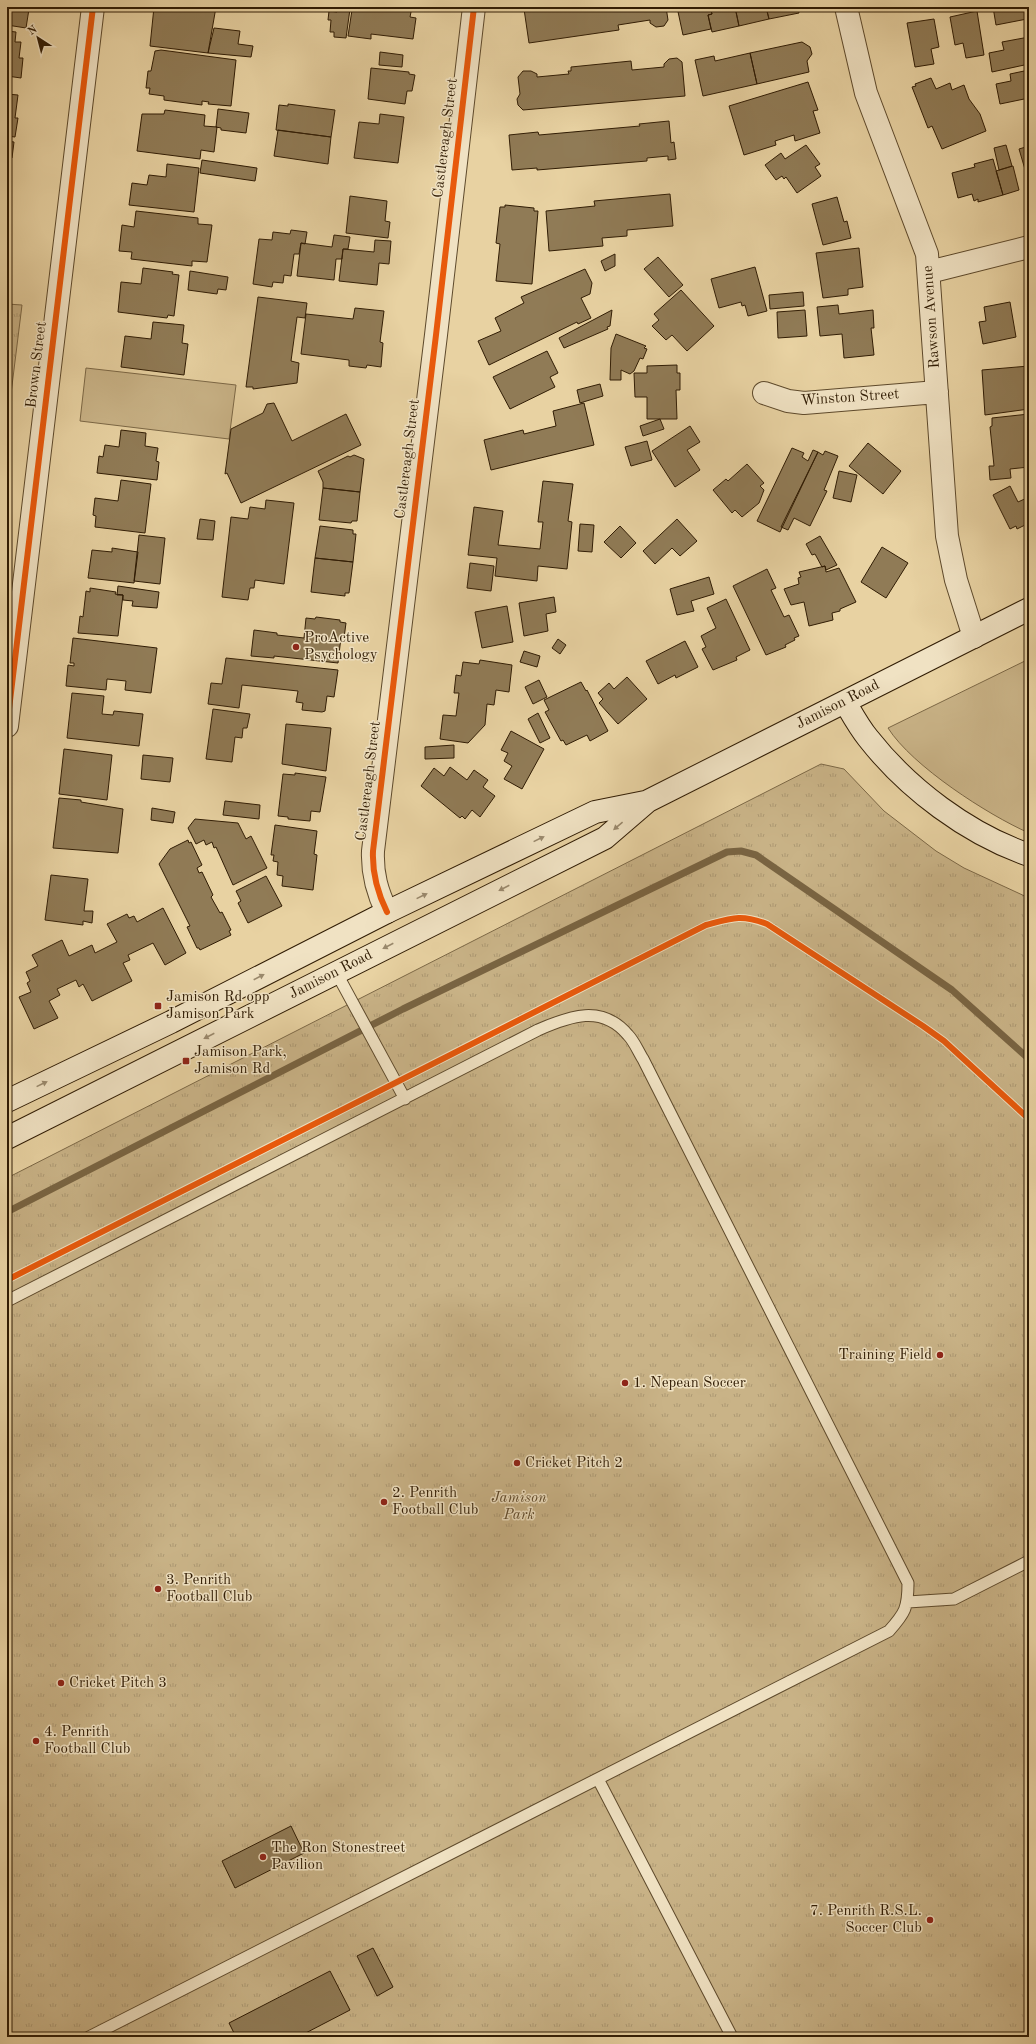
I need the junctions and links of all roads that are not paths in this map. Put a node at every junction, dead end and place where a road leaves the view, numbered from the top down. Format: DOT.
graph roads {
  1 [pos="93,7"];
  2 [pos="474,7"];
  3 [pos="846,7"];
  4 [pos="1029,247"];
  5 [pos="929,272"];
  6 [pos="937,392"];
  7 [pos="764,393"];
  8 [pos="1029,609"];
  9 [pos="974,638"];
  10 [pos="845,702"];
  11 [pos="7,726"];
  12 [pos="648,801"];
  13 [pos="1029,855"];
  14 [pos="387,912"];
  15 [pos="336,972"];
  16 [pos="405,1099"];
  17 [pos="7,1101"];
  18 [pos="7,1138"];
  19 [pos="7,1301"];
  20 [pos="1029,1561"];
  21 [pos="908,1602"];
  22 [pos="598,1779"];
  23 [pos="89,2037"];
  24 [pos="732,2037"];
  1 -- 11 [label="street, Brown Street"];
  2 -- 14 [label="street, Castlereagh Street"];
  3 -- 5 [label="street, Rawson Avenue"];
  4 -- 5 [label="street"];
  5 -- 6 [label="street, Rawson Avenue"];
  6 -- 7 [label="street, Winston Street"];
  6 -- 9 [label="street, Rawson Avenue"];
  8 -- 9 [label="street, Jamison Road"];
  9 -- 10 [label="street, Jamison Road"];
  10 -- 12 [label="street, Jamison Road"];
  10 -- 13 [label="street"];
  14 -- 12 [label="street, Jamison Road, one-way"];
  12 -- 15 [label="street, Jamison Road, one-way"];
  17 -- 14 [label="street, Jamison Road, one-way"];
  15 -- 16 [label="lane"];
  15 -- 18 [label="street, Jamison Road, one-way"];
  16 -- 19 [label="lane"];
  16 -- 21 [label="lane"];
  20 -- 21 [label="lane"];
  21 -- 22 [label="lane"];
  22 -- 23 [label="lane"];
  22 -- 24 [label="lane"];
}
